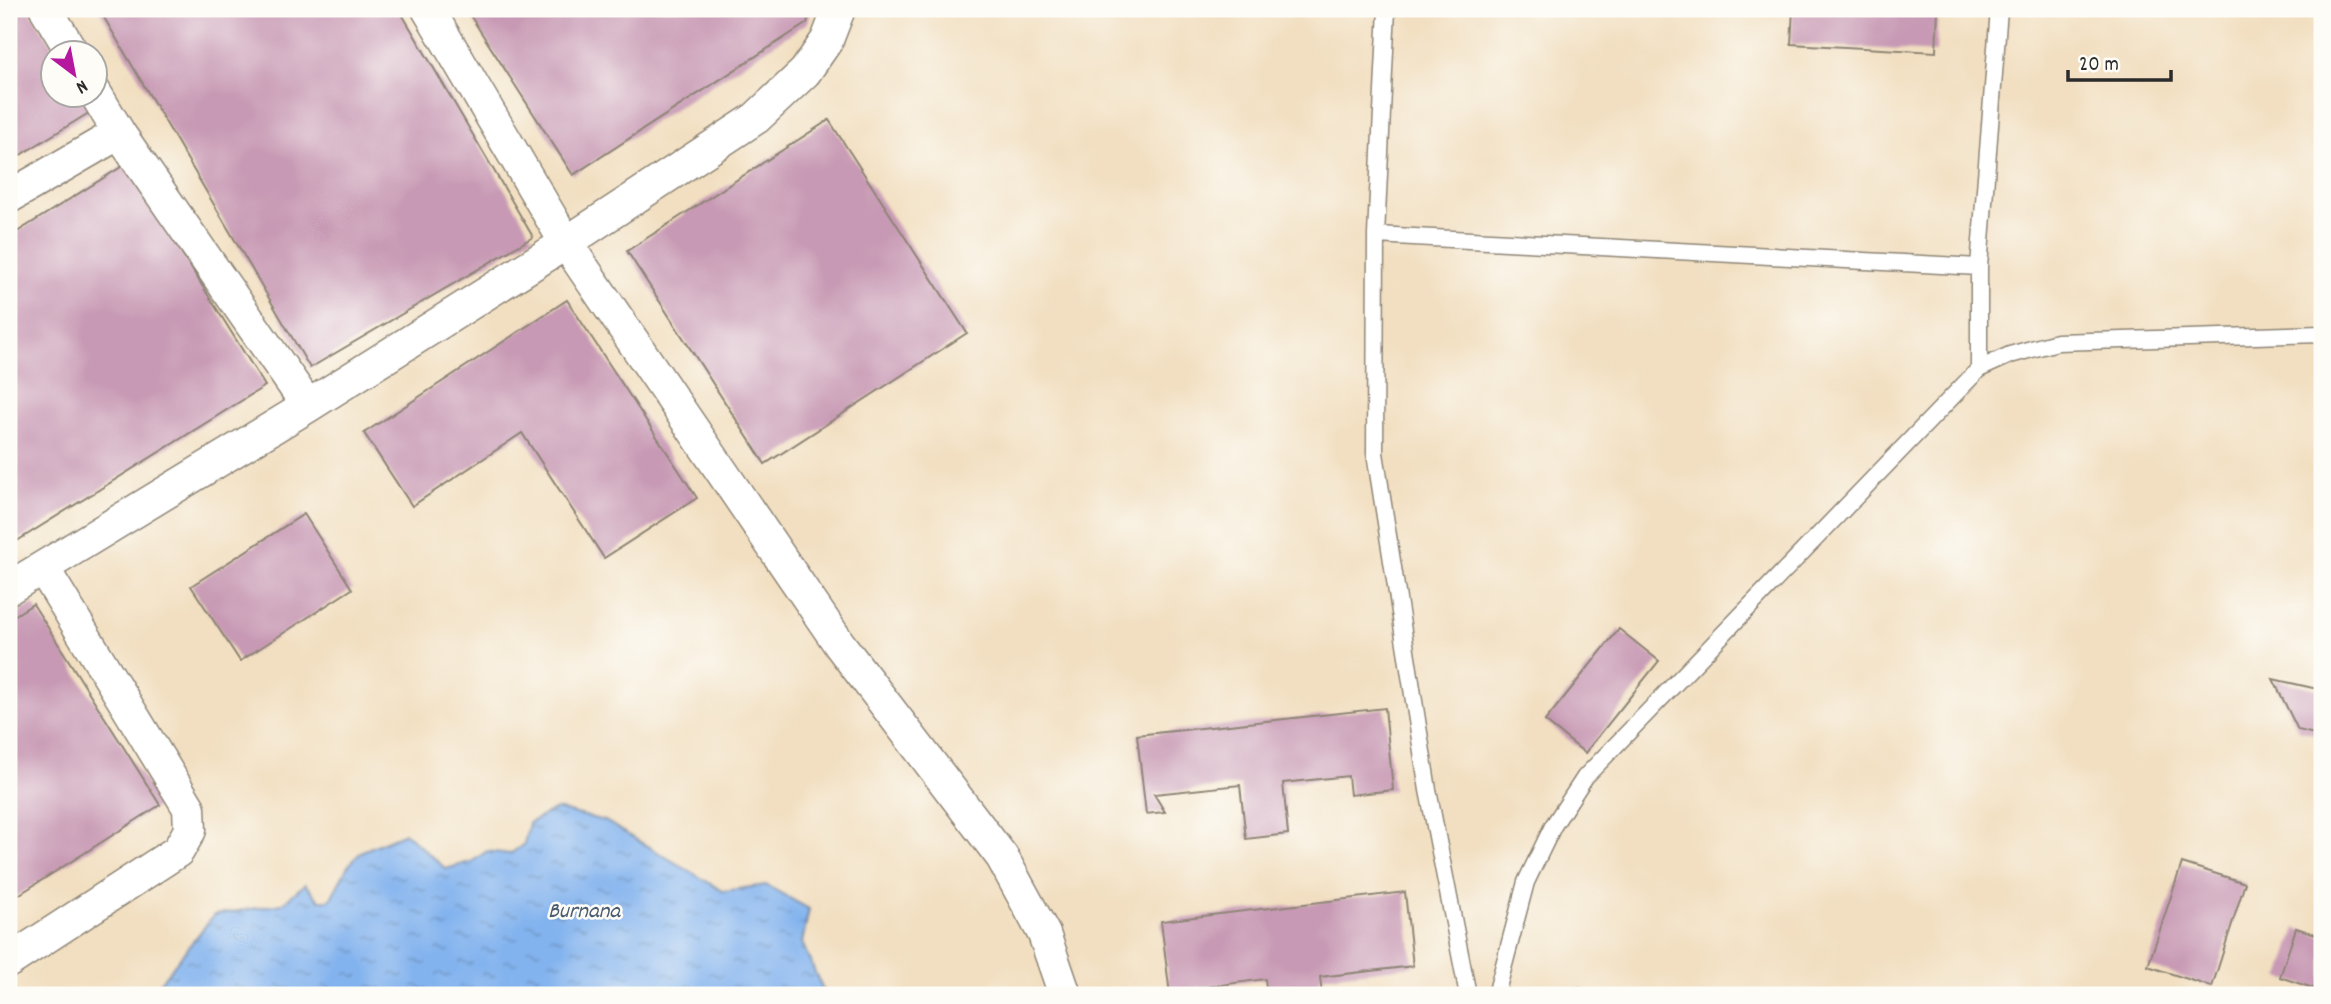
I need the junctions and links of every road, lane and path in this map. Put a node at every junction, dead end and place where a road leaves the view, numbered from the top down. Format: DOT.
graph roads {
  1 [pos="46,9"];
  2 [pos="429,9"];
  3 [pos="839,9"];
  4 [pos="1387,9"];
  5 [pos="1999,9"];
  6 [pos="64,38"];
  7 [pos="104,108"];
  8 [pos="119,133"];
  9 [pos="9,197"];
  10 [pos="1376,235"];
  11 [pos="566,243"];
  12 [pos="1979,267"];
  13 [pos="2322,334"];
  14 [pos="1979,369"];
  15 [pos="308,406"];
  16 [pos="43,569"];
  17 [pos="9,588"];
  18 [pos="9,961"];
  19 [pos="1065,995"];
  20 [pos="1468,995"];
  21 [pos="1496,995"];
  1 -- 6 [label="street"];
  2 -- 11 [label="street"];
  3 -- 11 [label="street"];
  4 -- 10 [label="lane"];
  5 -- 12 [label="lane"];
  7 -- 8 [label="street"];
  8 -- 9 [label="street"];
  8 -- 15 [label="street"];
  10 -- 12 [label="lane"];
  10 -- 20 [label="lane"];
  11 -- 15 [label="street"];
  11 -- 19 [label="street"];
  12 -- 14 [label="lane"];
  13 -- 14 [label="lane"];
  14 -- 21 [label="lane"];
  15 -- 16 [label="street"];
  16 -- 17 [label="street"];
  16 -- 18 [label="street"];
}
